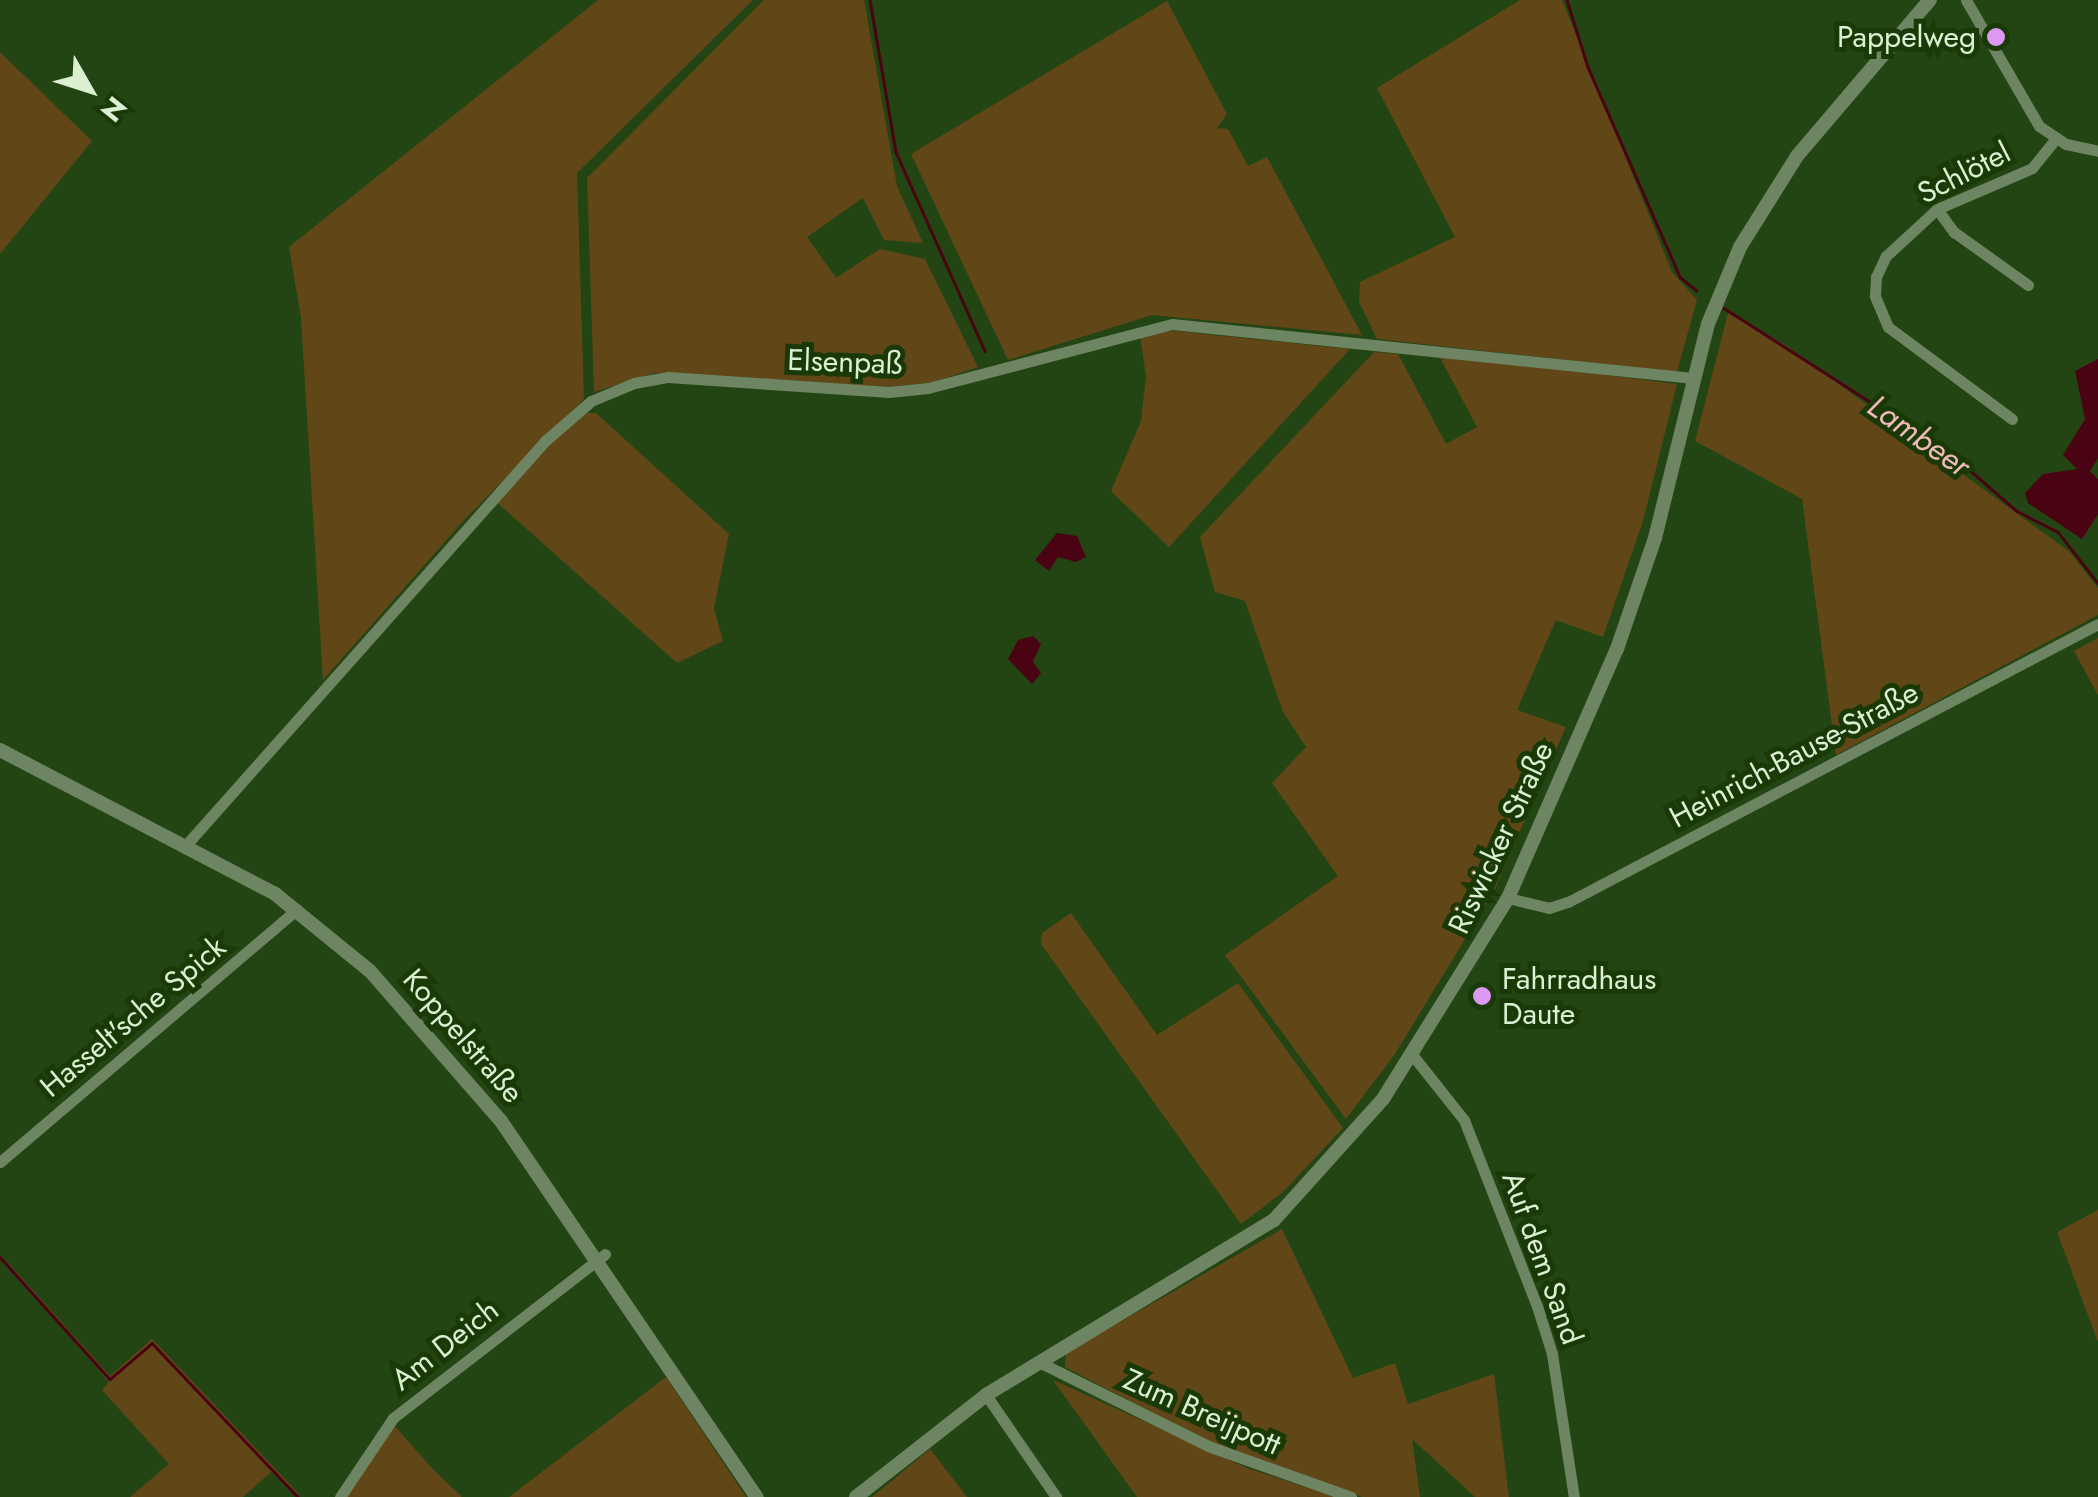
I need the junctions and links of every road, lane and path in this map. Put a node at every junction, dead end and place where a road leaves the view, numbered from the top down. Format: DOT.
graph roads {
  1 [pos="1930,0"];
  2 [pos="1966,0"];
  3 [pos="2056,138"];
  4 [pos="2098,151"];
  5 [pos="1937,209"];
  6 [pos="2028,285"];
  7 [pos="1693,378"];
  8 [pos="2012,419"];
  9 [pos="2098,624"];
  10 [pos="0,750"];
  11 [pos="186,845"];
  12 [pos="1508,898"];
  13 [pos="297,909"];
  14 [pos="1414,1056"];
  15 [pos="0,1162"];
  16 [pos="601,1256"];
  17 [pos="1038,1362"];
  18 [pos="986,1395"];
  19 [pos="340,1497"];
  20 [pos="756,1497"];
  21 [pos="856,1497"];
  22 [pos="1056,1497"];
  23 [pos="1351,1497"];
  24 [pos="1574,1497"];
  1 -- 7 [label="street, Riswicker Straße"];
  2 -- 3 [label="street"];
  3 -- 4 [label="street"];
  3 -- 5 [label="street, Schlötel"];
  5 -- 6 [label="street"];
  5 -- 8 [label="street, Schlötel"];
  7 -- 11 [label="street, Elsenpaß"];
  7 -- 12 [label="street, Riswicker Straße"];
  9 -- 12 [label="street, Heinrich-Bause-Straße"];
  10 -- 11 [label="street, Koppelstraße"];
  11 -- 13 [label="street, Koppelstraße"];
  12 -- 14 [label="street, Riswicker Straße"];
  13 -- 15 [label="street, Hasselt'sche Spick"];
  13 -- 16 [label="street, Koppelstraße"];
  14 -- 17 [label="street, Riswicker Straße"];
  14 -- 24 [label="street, Auf dem Sand"];
  16 -- 19 [label="street, Am Deich"];
  16 -- 20 [label="street, Koppelstraße"];
  17 -- 18 [label="street, Riswicker Straße"];
  17 -- 23 [label="street, Zum Breijpott"];
  18 -- 21 [label="street, Riswicker Straße"];
  18 -- 22 [label="street"];
}
